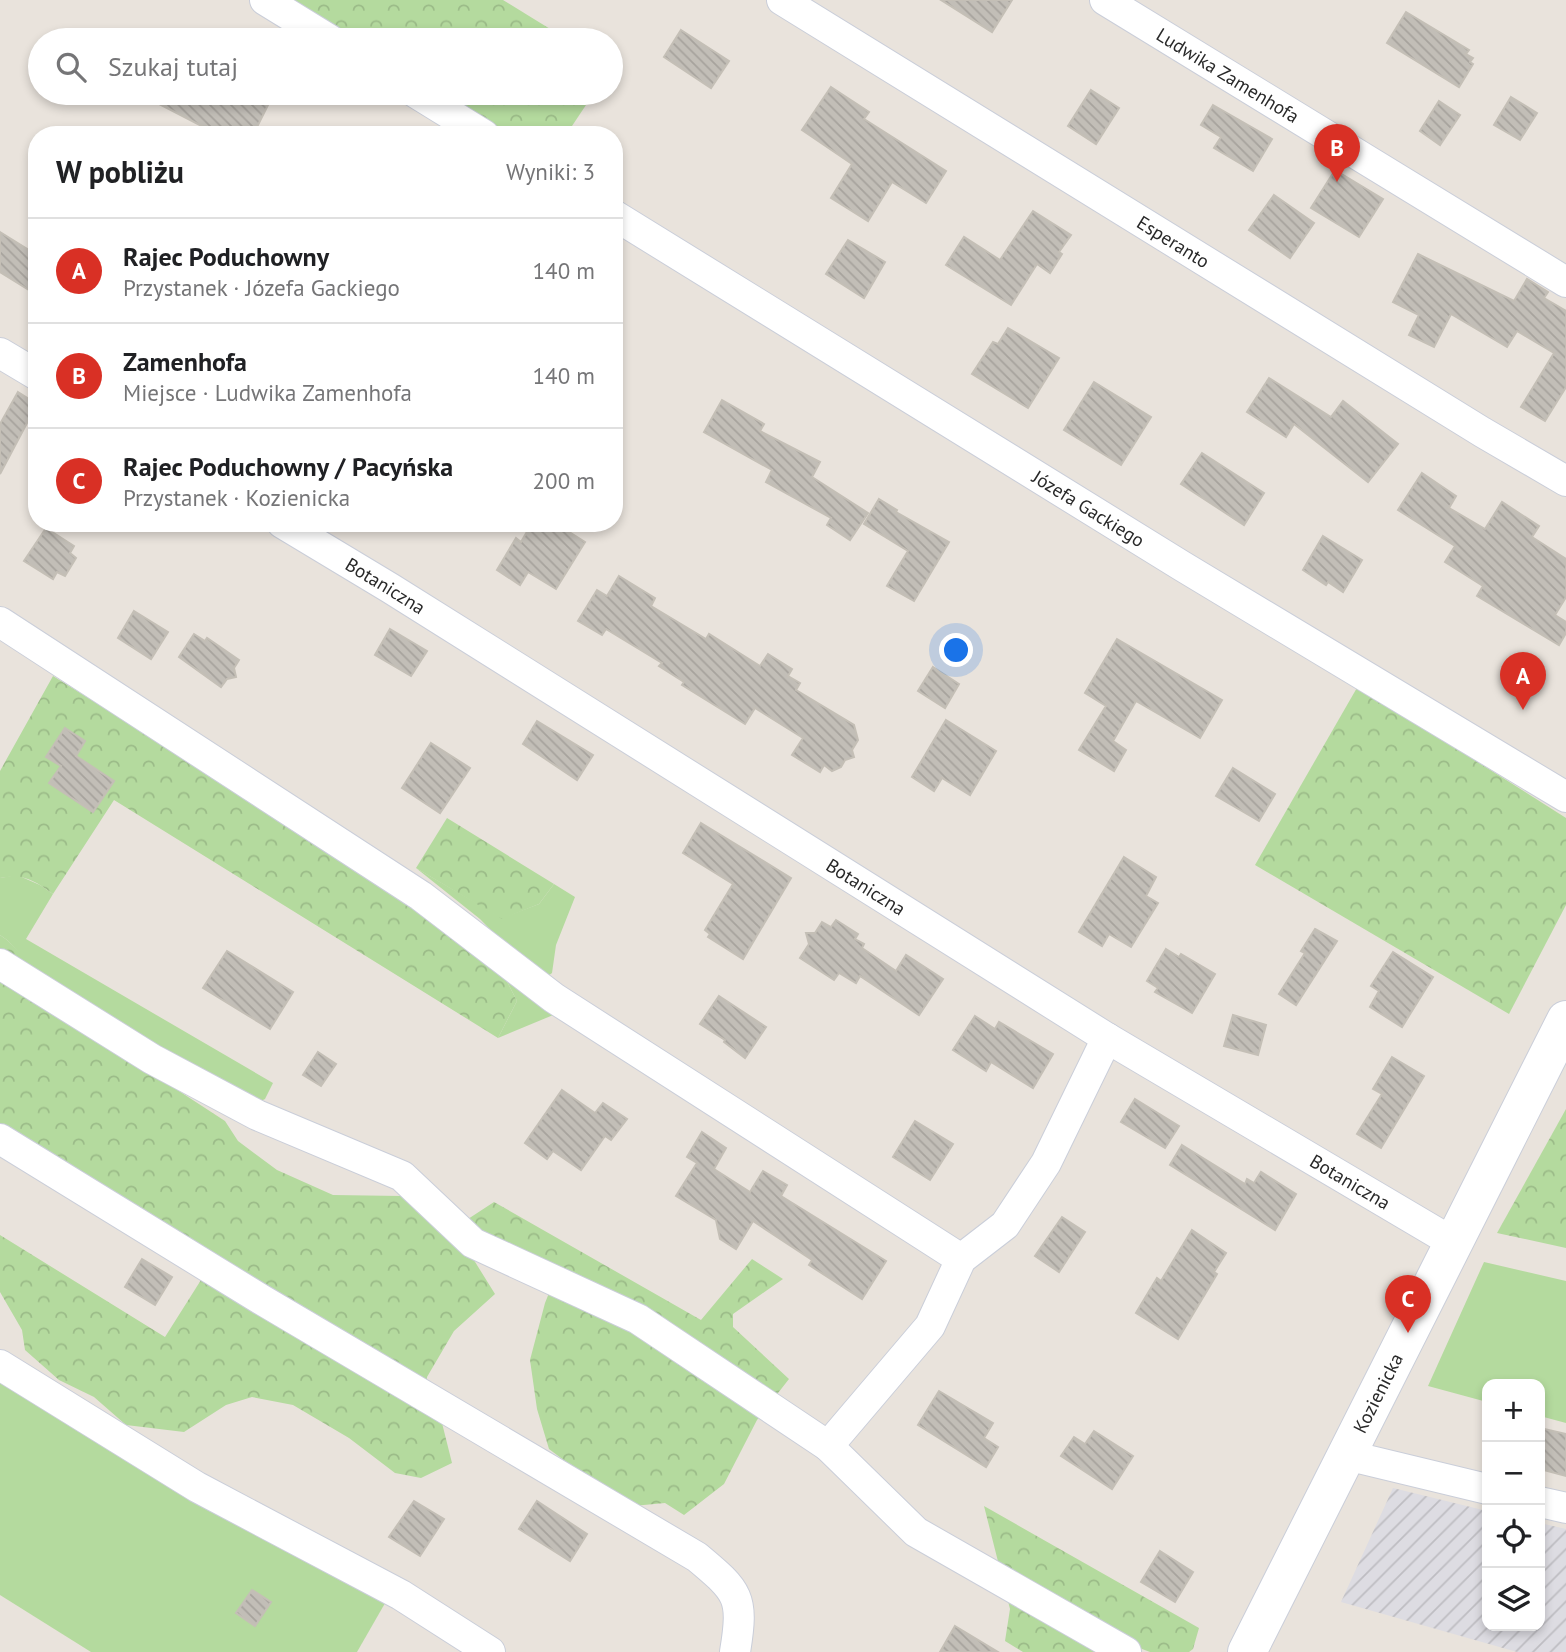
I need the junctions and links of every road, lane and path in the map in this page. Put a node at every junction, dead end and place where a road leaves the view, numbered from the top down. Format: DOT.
graph roads {
  1 [pos="265,0"];
  2 [pos="782,0"];
  3 [pos="1105,0"];
  4 [pos="310,28"];
  5 [pos="435,105"];
  6 [pos="469,126"];
  7 [pos="623,221"];
  8 [pos="1566,282"];
  9 [pos="0,353"];
  10 [pos="28,370"];
  11 [pos="1566,481"];
  12 [pos="297,532"];
  13 [pos="0,622"];
  14 [pos="1566,797"];
  15 [pos="0,964"];
  16 [pos="1566,1020"];
  17 [pos="1108,1038"];
  18 [pos="0,1139"];
  19 [pos="1454,1243"];
  20 [pos="961,1259"];
  21 [pos="0,1365"];
  22 [pos="828,1446"];
  23 [pos="1346,1455"];
  24 [pos="1482,1488"];
  25 [pos="1545,1503"];
  26 [pos="1566,1508"];
  27 [pos="491,1652"];
  28 [pos="735,1652"];
  29 [pos="1126,1652"];
  30 [pos="1247,1652"];
  1 -- 4 [label="street"];
  2 -- 11 [label="street, Esperanto"];
  3 -- 8 [label="street, Ludwika Zamenhofa"];
  5 -- 6 [label="street"];
  7 -- 14 [label="street, Józefa Gackiego"];
  9 -- 10 [label="street"];
  12 -- 17 [label="street, Botaniczna"];
  13 -- 20 [label="street"];
  15 -- 22 [label="street"];
  16 -- 19 [label="main road, Kozienicka"];
  17 -- 19 [label="street, Botaniczna"];
  17 -- 20 [label="street"];
  18 -- 28 [label="street"];
  19 -- 23 [label="main road, Kozienicka"];
  20 -- 22 [label="street"];
  21 -- 27 [label="street"];
  22 -- 29 [label="street"];
  23 -- 24 [label="street"];
  23 -- 30 [label="main road, Kozienicka"];
  25 -- 26 [label="street"];
}
